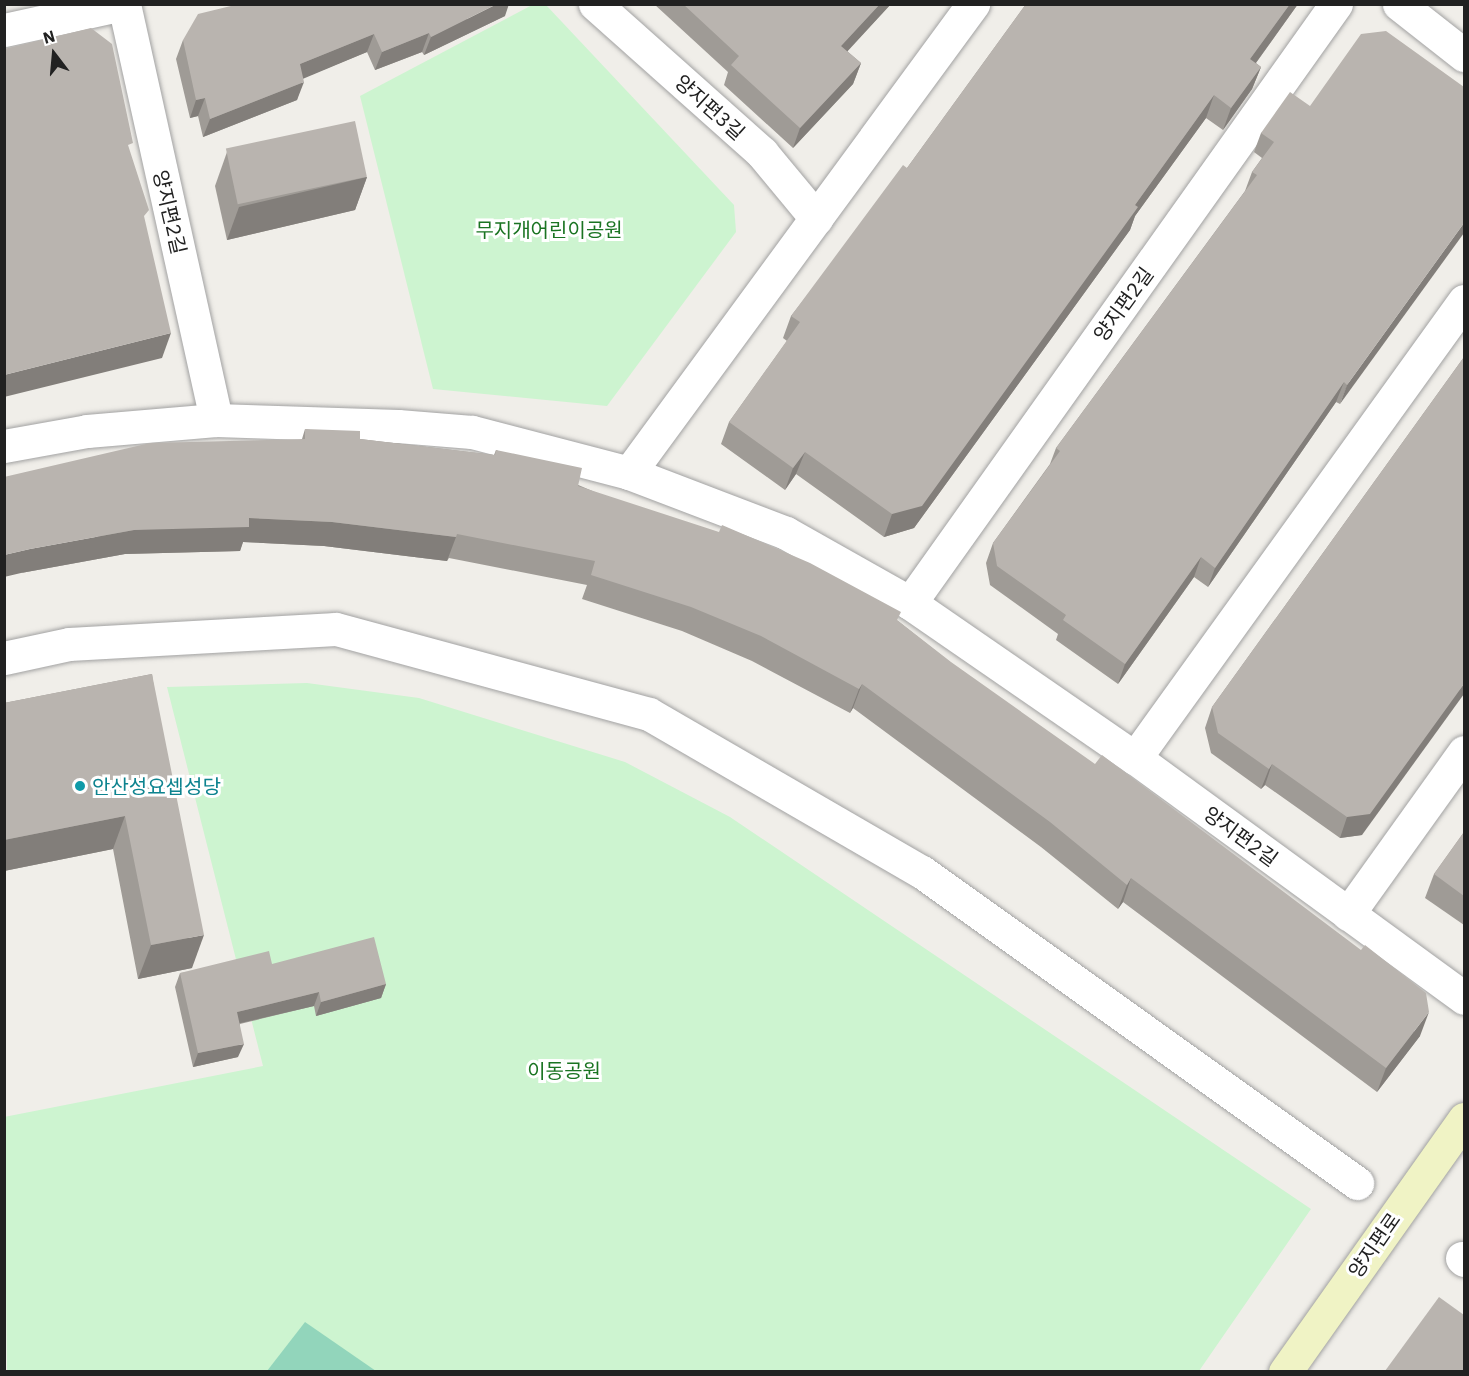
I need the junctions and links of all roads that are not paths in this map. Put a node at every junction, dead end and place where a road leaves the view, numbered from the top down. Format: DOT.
graph roads {
  1 [pos="124,4"];
  2 [pos="595,4"];
  3 [pos="973,4"];
  4 [pos="1336,4"];
  5 [pos="1400,4"];
  6 [pos="4,30"];
  7 [pos="1464,55"];
  8 [pos="816,218"];
  9 [pos="1464,301"];
  10 [pos="216,420"];
  11 [pos="4,446"];
  12 [pos="628,473"];
  13 [pos="910,603"];
  14 [pos="4,658"];
  15 [pos="1464,752"];
  16 [pos="1134,758"];
  17 [pos="1348,914"];
  18 [pos="1464,998"];
  19 [pos="1464,1119"];
  20 [pos="1357,1183"];
  21 [pos="1285,1371"];
  1 -- 6 [label="street"];
  1 -- 10 [label="street, 양지편2길"];
  2 -- 8 [label="street, 양지편3길"];
  3 -- 8 [label="street"];
  4 -- 13 [label="street, 양지편2길"];
  5 -- 7 [label="street"];
  8 -- 12 [label="street"];
  9 -- 16 [label="street"];
  10 -- 11 [label="street, 양지편2길"];
  10 -- 12 [label="street, 양지편2길"];
  12 -- 13 [label="street, 양지편2길"];
  13 -- 16 [label="street, 양지편2길"];
  14 -- 20 [label="street"];
  15 -- 17 [label="street"];
  16 -- 17 [label="street, 양지편2길"];
  17 -- 18 [label="street, 양지편2길"];
  19 -- 21 [label="street, 양지편로"];
}
